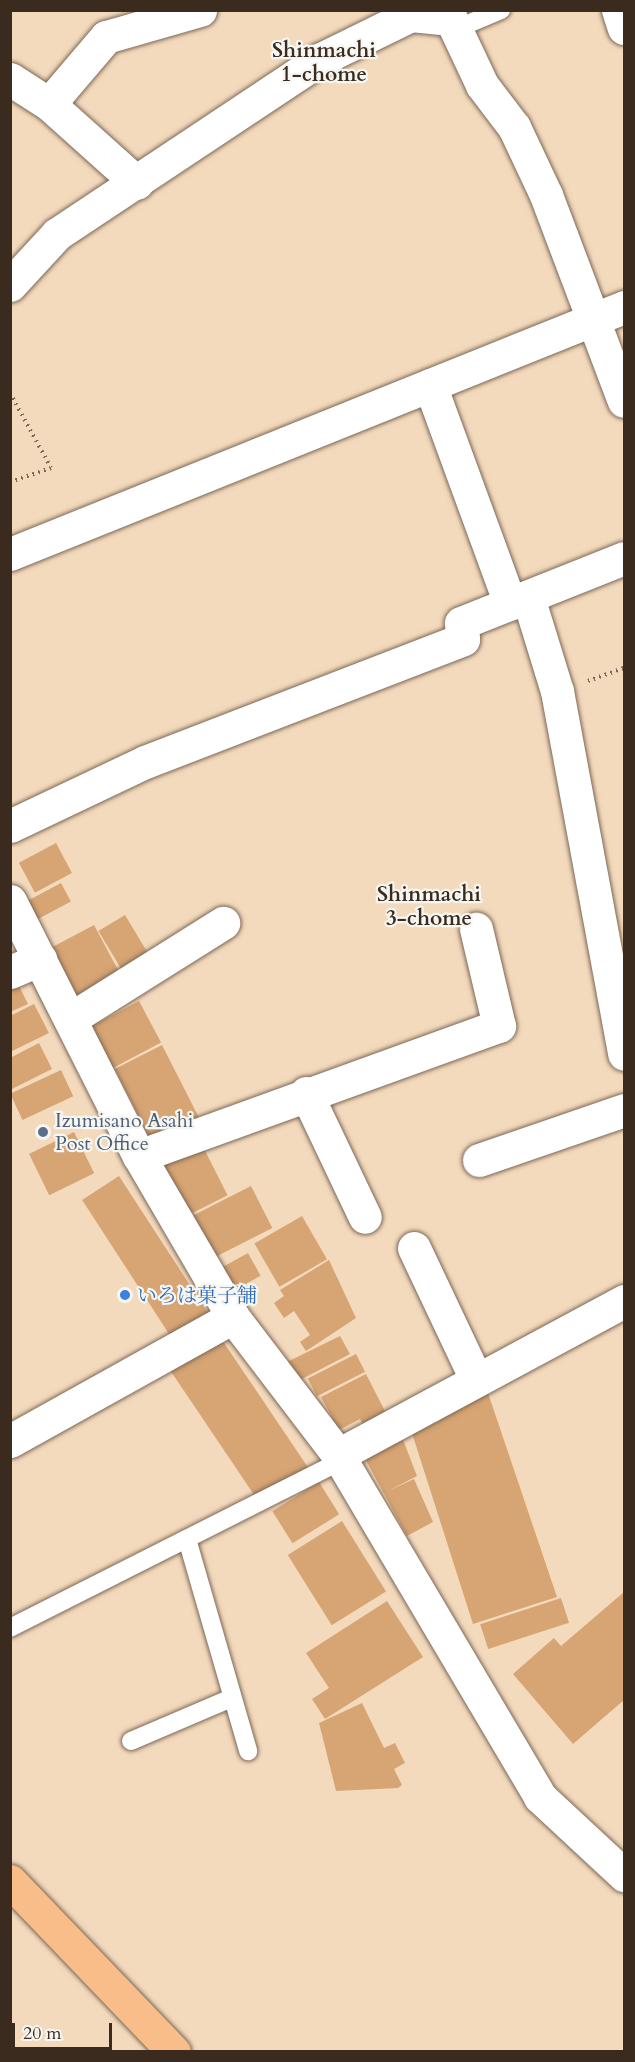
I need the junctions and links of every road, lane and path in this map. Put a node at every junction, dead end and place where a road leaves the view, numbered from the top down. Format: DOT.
graph roads {
  1 [pos="200,10"];
  2 [pos="501,10"];
  3 [pos="618,10"];
  4 [pos="624,28"];
  5 [pos="456,29"];
  6 [pos="10,79"];
  7 [pos="49,104"];
  8 [pos="137,183"];
  9 [pos="10,285"];
  10 [pos="624,307"];
  11 [pos="591,320"];
  12 [pos="430,385"];
  13 [pos="10,393"];
  14 [pos="624,401"];
  15 [pos="10,482"];
  16 [pos="10,554"];
  17 [pos="624,558"];
  18 [pos="519,601"];
  19 [pos="10,826"];
  20 [pos="10,901"];
  21 [pos="223,923"];
  22 [pos="476,929"];
  23 [pos="40,959"];
  24 [pos="10,972"];
  25 [pos="70,1019"];
  26 [pos="624,1054"];
  27 [pos="306,1093"];
  28 [pos="624,1110"];
  29 [pos="139,1156"];
  30 [pos="479,1160"];
  31 [pos="365,1217"];
  32 [pos="414,1248"];
  33 [pos="624,1301"];
  34 [pos="233,1317"];
  35 [pos="475,1377"];
  36 [pos="10,1441"];
  37 [pos="340,1458"];
  38 [pos="187,1539"];
  39 [pos="10,1628"];
  40 [pos="232,1698"];
  41 [pos="130,1741"];
  42 [pos="248,1751"];
  43 [pos="624,1875"];
  44 [pos="10,1881"];
  45 [pos="174,2052"];
  1 -- 7 [label="street"];
  2 -- 5 [label="lane"];
  3 -- 4 [label="street"];
  5 -- 8 [label="street"];
  5 -- 11 [label="street"];
  6 -- 7 [label="street"];
  7 -- 8 [label="street"];
  8 -- 9 [label="street"];
  10 -- 11 [label="street"];
  11 -- 12 [label="street"];
  11 -- 14 [label="street"];
  12 -- 16 [label="street"];
  12 -- 18 [label="street"];
  13 -- 15 [label="path"];
  17 -- 18 [label="street"];
  18 -- 19 [label="street"];
  18 -- 26 [label="street"];
  20 -- 23 [label="street"];
  21 -- 25 [label="street"];
  22 -- 27 [label="street"];
  23 -- 24 [label="street"];
  23 -- 25 [label="street"];
  25 -- 29 [label="street"];
  27 -- 29 [label="street"];
  27 -- 31 [label="street"];
  28 -- 30 [label="street"];
  29 -- 34 [label="street"];
  32 -- 35 [label="street"];
  33 -- 35 [label="street"];
  34 -- 36 [label="street"];
  34 -- 37 [label="street"];
  35 -- 37 [label="street"];
  37 -- 38 [label="lane"];
  37 -- 43 [label="street"];
  38 -- 39 [label="lane"];
  38 -- 40 [label="lane"];
  40 -- 41 [label="lane"];
  40 -- 42 [label="lane"];
  44 -- 45 [label="main road"];
}
